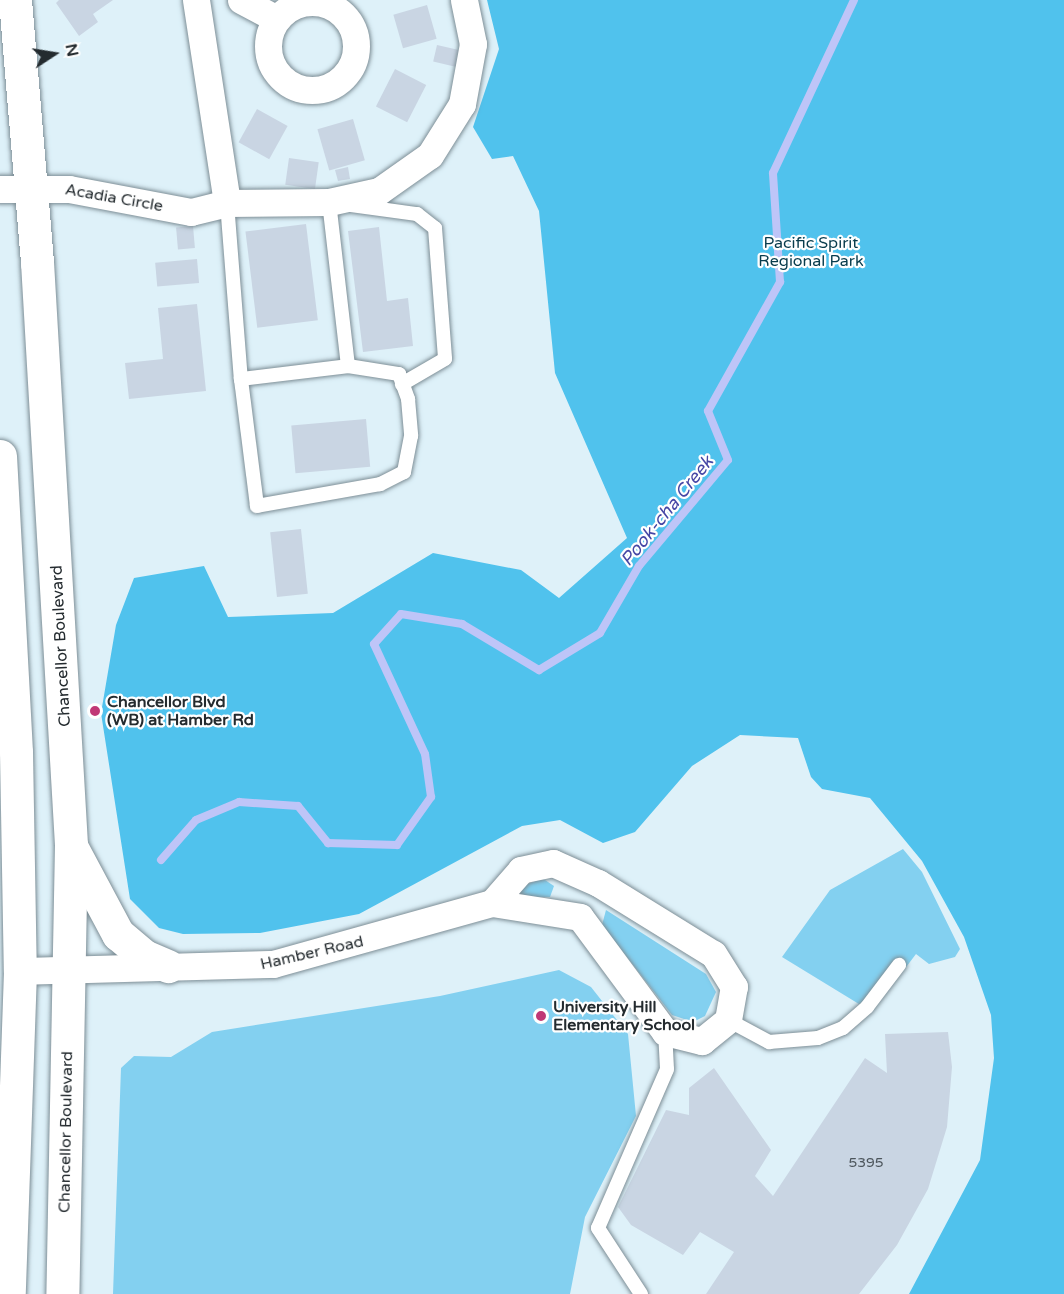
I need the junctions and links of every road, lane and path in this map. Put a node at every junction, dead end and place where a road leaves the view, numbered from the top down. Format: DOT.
graph roads {
  1 [pos="15,0"];
  2 [pos="196,0"];
  3 [pos="241,0"];
  4 [pos="464,0"];
  5 [pos="0,19"];
  6 [pos="276,20"];
  7 [pos="24,99"];
  8 [pos="16,189"];
  9 [pos="329,202"];
  10 [pos="227,203"];
  11 [pos="348,366"];
  12 [pos="241,379"];
  13 [pos="402,384"];
  14 [pos="0,456"];
  15 [pos="71,845"];
  16 [pos="597,883"];
  17 [pos="492,903"];
  18 [pos="580,917"];
  19 [pos="898,965"];
  20 [pos="168,966"];
  21 [pos="70,969"];
  22 [pos="20,971"];
  23 [pos="728,1020"];
  24 [pos="664,1032"];
  25 [pos="9,1294"];
  26 [pos="62,1294"];
  27 [pos="641,1294"];
  1 -- 7 [label="main road, Chancellor Boulevard"];
  2 -- 10 [label="street"];
  3 -- 6 [label="street"];
  4 -- 9 [label="street, Acadia Circle"];
  5 -- 7 [label="main road"];
  7 -- 8 [label="main road, Chancellor Boulevard"];
  8 -- 10 [label="street, Acadia Circle"];
  8 -- 15 [label="main road, Chancellor Boulevard"];
  9 -- 10 [label="street, Acadia Circle"];
  9 -- 11 [label="lane"];
  9 -- 13 [label="lane"];
  10 -- 12 [label="lane"];
  11 -- 12 [label="lane"];
  11 -- 13 [label="lane"];
  12 -- 13 [label="lane"];
  14 -- 22 [label="main road"];
  15 -- 20 [label="main road"];
  15 -- 21 [label="main road, Chancellor Boulevard"];
  16 -- 17 [label="street"];
  16 -- 18 [label="street"];
  16 -- 23 [label="street"];
  17 -- 18 [label="street, Hamber Road"];
  17 -- 20 [label="street, Hamber Road"];
  18 -- 24 [label="street"];
  19 -- 23 [label="lane"];
  20 -- 21 [label="street, Hamber Road"];
  21 -- 22 [label="street, Hamber Road"];
  21 -- 26 [label="main road, Chancellor Boulevard"];
  22 -- 25 [label="main road"];
  23 -- 24 [label="street"];
  24 -- 27 [label="lane"];
}
